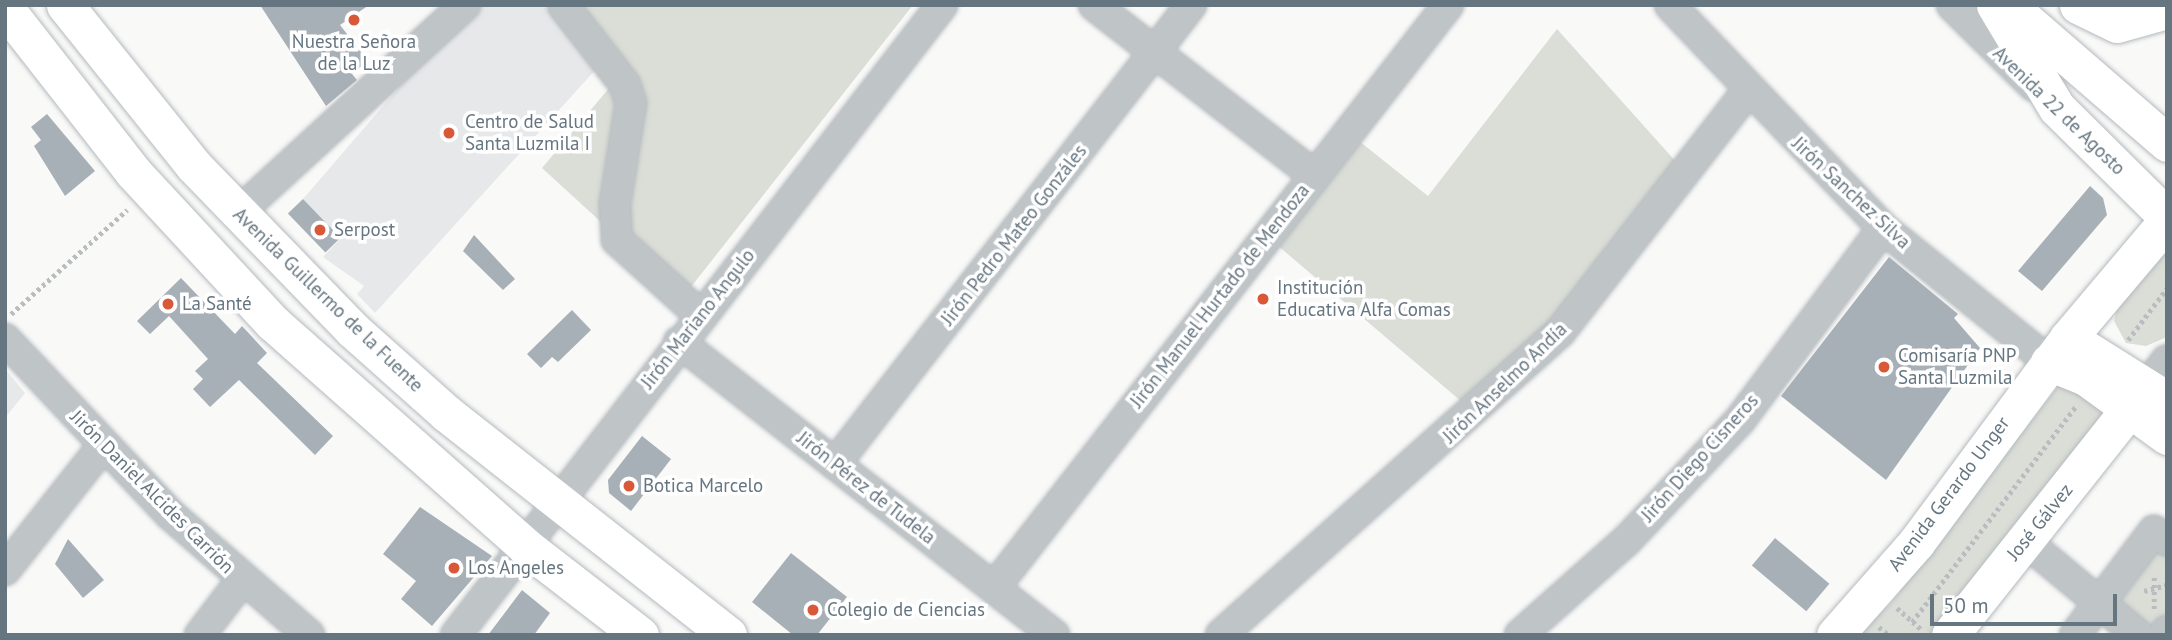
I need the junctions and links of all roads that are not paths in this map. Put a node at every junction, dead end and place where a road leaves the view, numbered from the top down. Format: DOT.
graph roads {
  1 [pos="65,5"];
  2 [pos="465,5"];
  3 [pos="564,5"];
  4 [pos="942,5"];
  5 [pos="1094,5"];
  6 [pos="1191,5"];
  7 [pos="1448,5"];
  8 [pos="1670,5"];
  9 [pos="1952,5"];
  10 [pos="1995,5"];
  11 [pos="2009,5"];
  12 [pos="2078,5"];
  13 [pos="5,8"];
  14 [pos="2167,10"];
  15 [pos="1154,53"];
  16 [pos="1747,92"];
  17 [pos="2057,108"];
  18 [pos="2167,143"];
  19 [pos="1315,176"];
  20 [pos="238,214"];
  21 [pos="2167,219"];
  22 [pos="1883,228"];
  23 [pos="700,315"];
  24 [pos="5,339"];
  25 [pos="679,342"];
  26 [pos="2058,350"];
  27 [pos="2153,388"];
  28 [pos="2167,436"];
  29 [pos="103,446"];
  30 [pos="835,464"];
  31 [pos="559,504"];
  32 [pos="2160,535"];
  33 [pos="2025,541"];
  34 [pos="526,547"];
  35 [pos="5,570"];
  36 [pos="242,580"];
  37 [pos="993,587"];
  38 [pos="2099,603"];
  39 [pos="2156,631"];
  40 [pos="200,635"];
  41 [pos="309,635"];
  42 [pos="456,635"];
  43 [pos="640,635"];
  44 [pos="728,635"];
  45 [pos="1054,635"];
  46 [pos="1221,635"];
  47 [pos="1521,635"];
  48 [pos="1835,635"];
  49 [pos="1950,635"];
  50 [pos="2075,635"];
  1 -- 20 [label="main road, Avenida Guillermo de la Fuente"];
  2 -- 20 [label="street"];
  3 -- 23 [label="street"];
  4 -- 23 [label="street, Jirón Mariano Angulo"];
  5 -- 15 [label="street"];
  6 -- 15 [label="street, Jirón Pedro Mateo Gonzáles"];
  7 -- 19 [label="street, Jirón Manuel Hurtado de Mendoza"];
  8 -- 16 [label="street, Jirón Sanchez Silva"];
  9 -- 17 [label="street, Avenida 22 de Agosto"];
  10 -- 17 [label="main road"];
  11 -- 18 [label="main road"];
  12 -- 14 [label="main road"];
  13 -- 34 [label="main road"];
  15 -- 19 [label="street"];
  15 -- 30 [label="street, Jirón Pedro Mateo Gonzáles"];
  16 -- 22 [label="street, Jirón Sanchez Silva"];
  16 -- 46 [label="street, Jirón Anselmo Andía"];
  17 -- 21 [label="main road, Avenida 22 de Agosto"];
  19 -- 37 [label="street, Jirón Manuel Hurtado de Mendoza"];
  20 -- 31 [label="main road, Avenida Guillermo de la Fuente"];
  21 -- 26 [label="main road, Avenida Gerardo Unger"];
  22 -- 26 [label="street, Jirón Sanchez Silva"];
  22 -- 47 [label="street, Jirón Diego Cisneros"];
  23 -- 25 [label="street, Jirón Mariano Angulo"];
  24 -- 29 [label="street, Jirón Daniel Alcides Carrión"];
  25 -- 30 [label="street, Jirón Pérez de Tudela"];
  25 -- 31 [label="street, Jirón Mariano Angulo"];
  26 -- 27 [label="main road"];
  26 -- 48 [label="main road, Avenida Gerardo Unger"];
  27 -- 28 [label="main road"];
  27 -- 33 [label="main road, José Gálvez"];
  29 -- 35 [label="street"];
  29 -- 36 [label="street, Jirón Daniel Alcides Carrión"];
  30 -- 37 [label="street, Jirón Pérez de Tudela"];
  31 -- 34 [label="street, Jirón Mariano Angulo"];
  31 -- 44 [label="main road, Avenida Guillermo de la Fuente"];
  32 -- 38 [label="street"];
  33 -- 38 [label="street"];
  33 -- 49 [label="main road, José Gálvez"];
  34 -- 42 [label="street, Jirón Mariano Angulo"];
  34 -- 43 [label="main road"];
  36 -- 40 [label="street"];
  36 -- 41 [label="street, Jirón Daniel Alcides Carrión"];
  37 -- 45 [label="street, Jirón Pérez de Tudela"];
  38 -- 39 [label="street"];
  38 -- 50 [label="street"];
}
